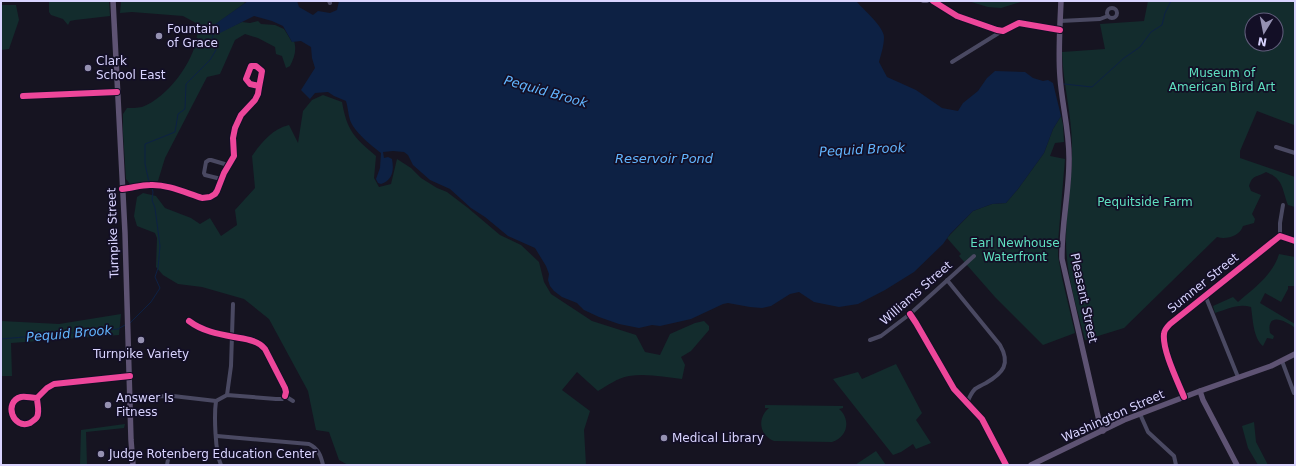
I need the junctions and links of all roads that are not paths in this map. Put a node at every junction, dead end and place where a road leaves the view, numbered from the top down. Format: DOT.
graph roads {
  1 [pos="114,1"];
  2 [pos="924,1"];
  3 [pos="927,1"];
  4 [pos="933,1"];
  5 [pos="1060,1"];
  6 [pos="1108,16"];
  7 [pos="1060,21"];
  8 [pos="1060,30"];
  9 [pos="1002,31"];
  10 [pos="952,62"];
  11 [pos="259,86"];
  12 [pos="118,92"];
  13 [pos="23,96"];
  14 [pos="1276,147"];
  15 [pos="1295,153"];
  16 [pos="228,165"];
  17 [pos="221,179"];
  18 [pos="122,189"];
  19 [pos="1284,205"];
  20 [pos="1280,236"];
  21 [pos="1295,241"];
  22 [pos="974,256"];
  23 [pos="947,280"];
  24 [pos="1204,295"];
  25 [pos="233,304"];
  26 [pos="910,314"];
  27 [pos="189,321"];
  28 [pos="232,337"];
  29 [pos="870,340"];
  30 [pos="1295,354"];
  31 [pos="1282,361"];
  32 [pos="130,376"];
  33 [pos="1238,378"];
  34 [pos="1200,391"];
  35 [pos="1294,393"];
  36 [pos="227,395"];
  37 [pos="285,396"];
  38 [pos="131,397"];
  39 [pos="1184,397"];
  40 [pos="37,398"];
  41 [pos="216,400"];
  42 [pos="293,401"];
  43 [pos="967,403"];
  44 [pos="1140,414"];
  45 [pos="1103,431"];
  46 [pos="217,436"];
  47 [pos="169,454"];
  48 [pos="133,465"];
  49 [pos="167,465"];
  50 [pos="221,465"];
  51 [pos="323,465"];
  52 [pos="1006,465"];
  53 [pos="1031,465"];
  54 [pos="1176,465"];
  55 [pos="1236,465"];
  1 -- 12 [label="main road, Turnpike Street"];
  2 -- 3 [label="street"];
  4 -- 9 [label="street"];
  5 -- 7 [label="main road, Pleasant Street"];
  6 -- 7 [label="street"];
  7 -- 8 [label="main road, Pleasant Street"];
  8 -- 9 [label="street"];
  8 -- 45 [label="main road, Pleasant Street"];
  9 -- 10 [label="street"];
  11 -- 11 [label="street"];
  11 -- 16 [label="street"];
  12 -- 13 [label="street"];
  12 -- 18 [label="main road, Turnpike Street"];
  14 -- 15 [label="street"];
  16 -- 17 [label="street"];
  16 -- 17 [label="street"];
  17 -- 18 [label="street"];
  18 -- 32 [label="main road, Turnpike Street"];
  19 -- 20 [label="street"];
  20 -- 21 [label="street"];
  20 -- 24 [label="street, Sumner Street"];
  22 -- 23 [label="street, Williams Street"];
  23 -- 26 [label="street, Williams Street"];
  23 -- 43 [label="street"];
  24 -- 33 [label="street"];
  24 -- 39 [label="street, Sumner Street"];
  25 -- 28 [label="street"];
  26 -- 29 [label="street, Williams Street"];
  26 -- 43 [label="street"];
  27 -- 28 [label="street"];
  28 -- 36 [label="street"];
  28 -- 37 [label="street"];
  30 -- 31 [label="main road, Washington Street"];
  31 -- 33 [label="main road, Washington Street"];
  31 -- 35 [label="street"];
  32 -- 38 [label="main road, Turnpike Street"];
  32 -- 40 [label="street"];
  33 -- 34 [label="main road, Washington Street"];
  34 -- 39 [label="main road, Washington Street"];
  34 -- 55 [label="main road"];
  36 -- 37 [label="street"];
  36 -- 41 [label="street"];
  37 -- 42 [label="street"];
  38 -- 41 [label="street"];
  38 -- 48 [label="main road, Turnpike Street"];
  39 -- 44 [label="main road, Washington Street"];
  40 -- 40 [label="street"];
  41 -- 46 [label="street"];
  43 -- 52 [label="street"];
  44 -- 45 [label="main road, Washington Street"];
  44 -- 54 [label="street"];
  45 -- 53 [label="main road, Washington Street"];
  46 -- 50 [label="street"];
  46 -- 51 [label="street"];
  47 -- 49 [label="street"];
}
